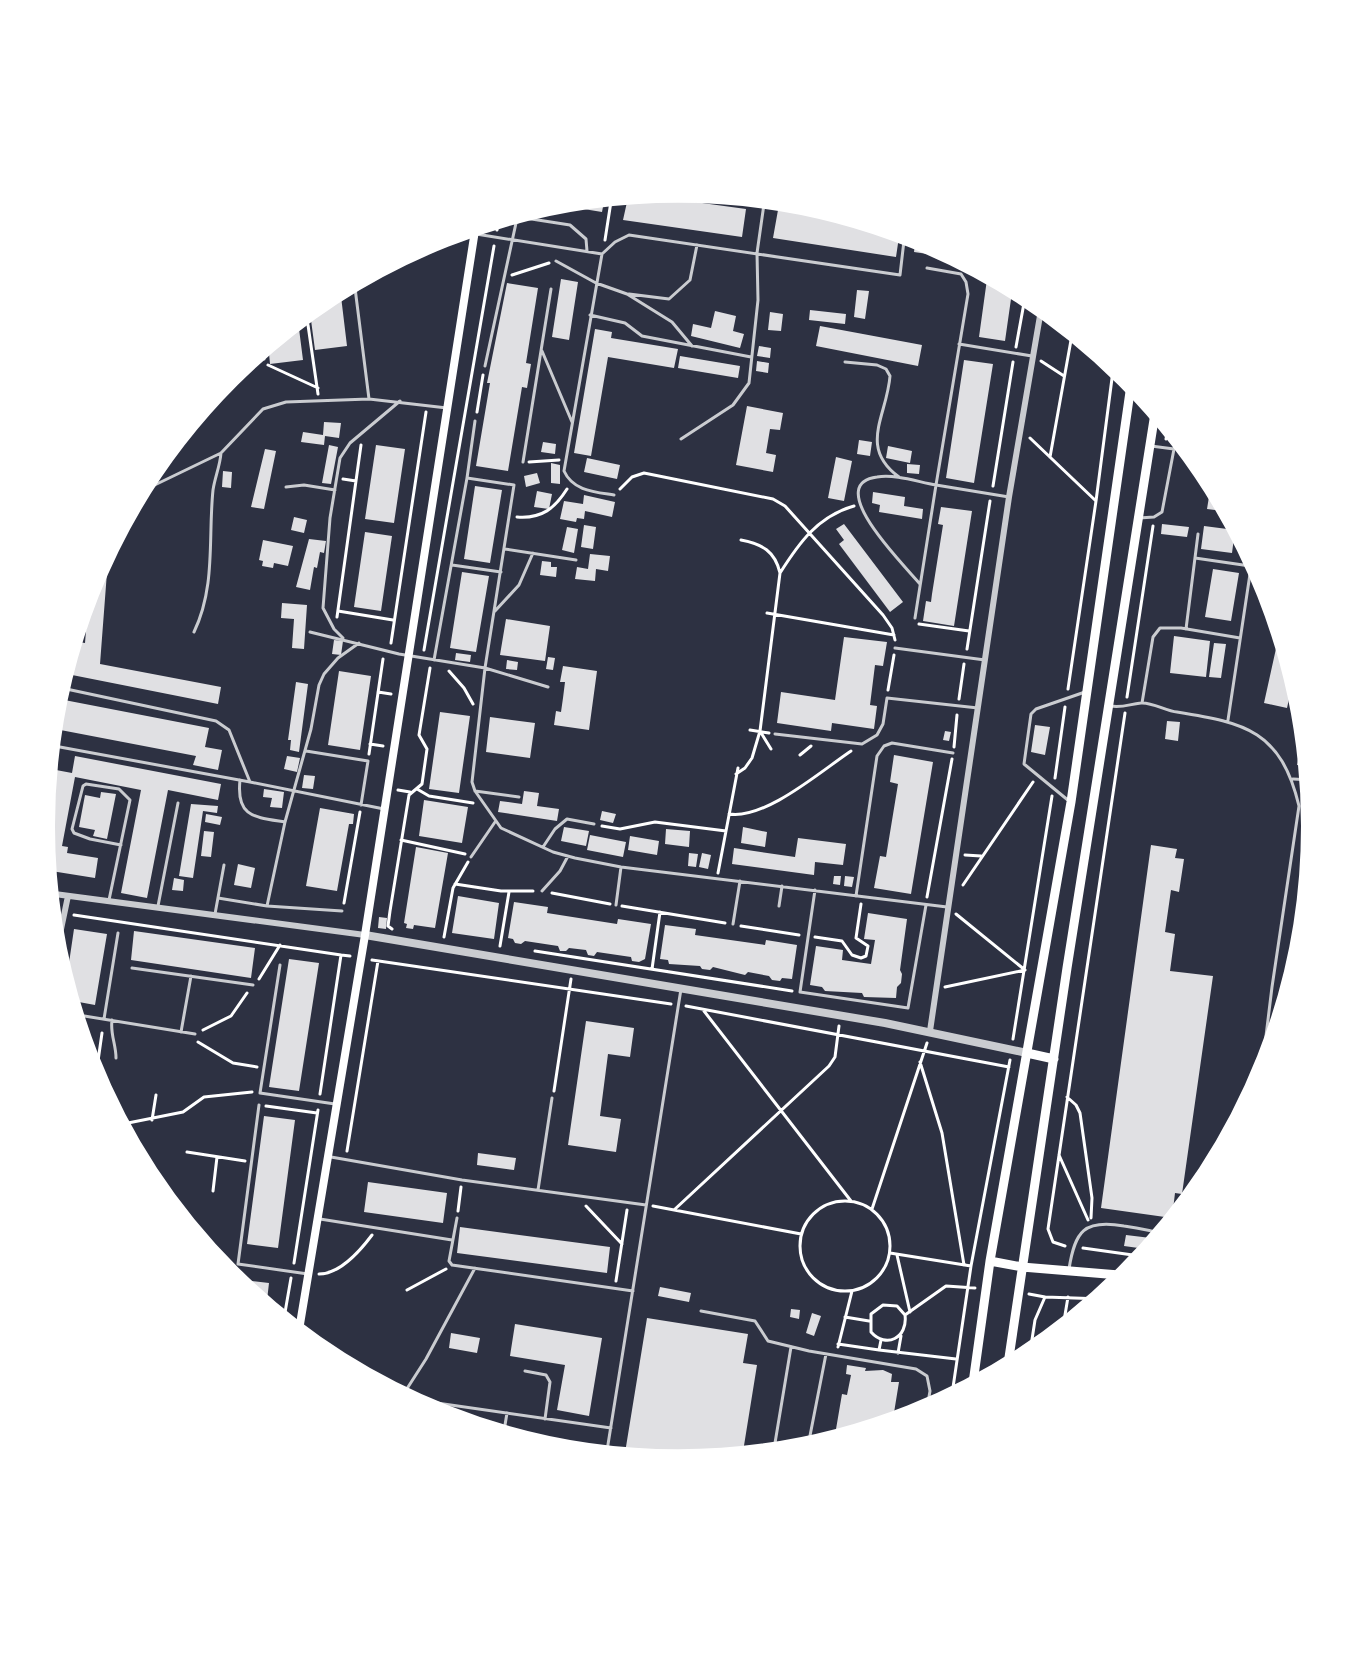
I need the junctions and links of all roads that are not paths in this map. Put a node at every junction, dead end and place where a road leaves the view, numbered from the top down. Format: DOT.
graph roads {
  1 [pos="764,205"];
  2 [pos="474,234"];
  3 [pos="511,240"];
  4 [pos="904,241"];
  5 [pos="697,245"];
  6 [pos="587,251"];
  7 [pos="757,253"];
  8 [pos="603,254"];
  9 [pos="556,261"];
  10 [pos="927,268"];
  11 [pos="596,283"];
  12 [pos="355,289"];
  13 [pos="551,289"];
  14 [pos="627,294"];
  15 [pos="590,315"];
  16 [pos="1040,315"];
  17 [pos="959,344"];
  18 [pos="693,346"];
  19 [pos="541,349"];
  20 [pos="1033,356"];
  21 [pos="751,357"];
  22 [pos="845,362"];
  23 [pos="485,366"];
  24 [pos="1130,392"];
  25 [pos="369,399"];
  26 [pos="400,401"];
  27 [pos="448,408"];
  28 [pos="1154,418"];
  29 [pos="475,421"];
  30 [pos="572,422"];
  31 [pos="681,439"];
  32 [pos="1175,444"];
  33 [pos="1149,446"];
  34 [pos="1174,449"];
  35 [pos="221,453"];
  36 [pos="523,462"];
  37 [pos="467,478"];
  38 [pos="900,478"];
  39 [pos="936,485"];
  40 [pos="286,487"];
  41 [pos="151,488"];
  42 [pos="334,490"];
  43 [pos="615,495"];
  44 [pos="1009,497"];
  45 [pos="1138,518"];
  46 [pos="1198,534"];
  47 [pos="505,549"];
  48 [pos="533,553"];
  49 [pos="1196,558"];
  50 [pos="576,560"];
  51 [pos="451,564"];
  52 [pos="1249,566"];
  53 [pos="1250,570"];
  54 [pos="501,572"];
  55 [pos="920,584"];
  56 [pos="494,612"];
  57 [pos="915,618"];
  58 [pos="1186,629"];
  59 [pos="194,632"];
  60 [pos="310,632"];
  61 [pos="1240,638"];
  62 [pos="344,639"];
  63 [pos="359,643"];
  64 [pos="895,648"];
  65 [pos="403,655"];
  66 [pos="432,660"];
  67 [pos="985,660"];
  68 [pos="484,668"];
  69 [pos="548,687"];
  70 [pos="66,689"];
  71 [pos="1087,692"];
  72 [pos="1142,702"];
  73 [pos="1108,706"];
  74 [pos="978,708"];
  75 [pos="1228,720"];
  76 [pos="775,734"];
  77 [pos="56,746"];
  78 [pos="305,751"];
  79 [pos="953,753"];
  80 [pos="1292,779"];
  81 [pos="240,780"];
  82 [pos="1304,780"];
  83 [pos="250,782"];
  84 [pos="294,791"];
  85 [pos="475,791"];
  86 [pos="519,797"];
  87 [pos="1071,802"];
  88 [pos="177,803"];
  89 [pos="361,805"];
  90 [pos="384,809"];
  91 [pos="285,822"];
  92 [pos="496,822"];
  93 [pos="594,824"];
  94 [pos="121,845"];
  95 [pos="543,847"];
  96 [pos="568,856"];
  97 [pos="471,857"];
  98 [pos="224,865"];
  99 [pos="621,867"];
  100 [pos="740,881"];
  101 [pos="782,886"];
  102 [pos="815,890"];
  103 [pos="542,891"];
  104 [pos="55,893"];
  105 [pos="68,896"];
  106 [pos="856,896"];
  107 [pos="218,898"];
  108 [pos="109,902"];
  109 [pos="616,905"];
  110 [pos="926,905"];
  111 [pos="267,906"];
  112 [pos="779,906"];
  113 [pos="157,908"];
  114 [pos="948,908"];
  115 [pos="342,911"];
  116 [pos="215,914"];
  117 [pos="733,924"];
  118 [pos="60,933"];
  119 [pos="118,933"];
  120 [pos="365,935"];
  121 [pos="280,965"];
  122 [pos="132,968"];
  123 [pos="191,976"];
  124 [pos="253,985"];
  125 [pos="681,987"];
  126 [pos="80,1015"];
  127 [pos="104,1019"];
  128 [pos="112,1020"];
  129 [pos="930,1031"];
  130 [pos="181,1032"];
  131 [pos="195,1034"];
  132 [pos="1264,1051"];
  133 [pos="1027,1053"];
  134 [pos="116,1058"];
  135 [pos="1054,1059"];
  136 [pos="552,1098"];
  137 [pos="337,1104"];
  138 [pos="259,1105"];
  139 [pos="328,1157"];
  140 [pos="538,1190"];
  141 [pos="646,1205"];
  142 [pos="457,1218"];
  143 [pos="318,1219"];
  144 [pos="1156,1233"];
  145 [pos="452,1240"];
  146 [pos="990,1261"];
  147 [pos="1022,1267"];
  148 [pos="476,1268"];
  149 [pos="1069,1269"];
  150 [pos="1117,1274"];
  151 [pos="309,1275"];
  152 [pos="633,1291"];
  153 [pos="701,1311"];
  154 [pos="300,1326"];
  155 [pos="790,1347"];
  156 [pos="826,1354"];
  157 [pos="1009,1359"];
  158 [pos="525,1371"];
  159 [pos="973,1380"];
  160 [pos="405,1391"];
  161 [pos="429,1402"];
  162 [pos="928,1402"];
  163 [pos="507,1413"];
  164 [pos="544,1419"];
  165 [pos="611,1428"];
  166 [pos="504,1429"];
  167 [pos="809,1440"];
  168 [pos="774,1447"];
  169 [pos="607,1450"];
  1 -- 7 [label="lane"];
  2 -- 3 [label="lane"];
  2 -- 27 [label="main road"];
  3 -- 6 [label="lane"];
  3 -- 6 [label="lane"];
  3 -- 23 [label="lane"];
  4 -- 7 [label="lane"];
  5 -- 7 [label="lane"];
  5 -- 8 [label="lane"];
  5 -- 14 [label="lane"];
  6 -- 8 [label="lane"];
  7 -- 21 [label="lane"];
  8 -- 11 [label="lane"];
  9 -- 11 [label="lane"];
  10 -- 17 [label="lane"];
  11 -- 14 [label="lane"];
  11 -- 15 [label="lane"];
  12 -- 25 [label="lane"];
  13 -- 19 [label="lane"];
  14 -- 18 [label="lane"];
  15 -- 18 [label="lane"];
  15 -- 30 [label="lane"];
  16 -- 20 [label="street"];
  17 -- 20 [label="lane"];
  17 -- 39 [label="lane"];
  18 -- 21 [label="lane"];
  19 -- 30 [label="lane"];
  19 -- 36 [label="lane"];
  20 -- 44 [label="street"];
  21 -- 31 [label="lane"];
  22 -- 38 [label="lane"];
  24 -- 71 [label="main road"];
  25 -- 26 [label="lane"];
  25 -- 35 [label="lane"];
  26 -- 27 [label="lane"];
  26 -- 42 [label="lane"];
  27 -- 65 [label="main road"];
  28 -- 33 [label="main road"];
  29 -- 37 [label="lane"];
  30 -- 43 [label="lane"];
  32 -- 34 [label="lane"];
  33 -- 34 [label="lane"];
  33 -- 45 [label="main road"];
  34 -- 45 [label="lane"];
  35 -- 41 [label="lane"];
  35 -- 59 [label="lane"];
  37 -- 47 [label="lane"];
  37 -- 51 [label="lane"];
  38 -- 39 [label="lane"];
  38 -- 55 [label="lane"];
  39 -- 44 [label="lane"];
  39 -- 55 [label="lane"];
  40 -- 42 [label="lane"];
  42 -- 62 [label="lane"];
  44 -- 67 [label="street"];
  45 -- 73 [label="main road"];
  46 -- 49 [label="lane"];
  47 -- 48 [label="lane"];
  47 -- 54 [label="lane"];
  48 -- 50 [label="lane"];
  48 -- 56 [label="lane"];
  49 -- 52 [label="lane"];
  49 -- 58 [label="lane"];
  51 -- 54 [label="lane"];
  51 -- 66 [label="lane"];
  53 -- 61 [label="lane"];
  54 -- 56 [label="lane"];
  55 -- 57 [label="lane"];
  56 -- 68 [label="lane"];
  58 -- 61 [label="lane"];
  58 -- 72 [label="lane"];
  60 -- 62 [label="lane"];
  61 -- 75 [label="lane"];
  62 -- 63 [label="lane"];
  63 -- 65 [label="lane"];
  63 -- 78 [label="lane"];
  64 -- 67 [label="lane"];
  65 -- 66 [label="lane"];
  65 -- 90 [label="main road"];
  66 -- 68 [label="lane"];
  67 -- 74 [label="street"];
  68 -- 69 [label="lane"];
  68 -- 85 [label="lane"];
  70 -- 83 [label="lane"];
  71 -- 87 [label="main road"];
  71 -- 87 [label="lane"];
  72 -- 73 [label="lane"];
  72 -- 75 [label="lane"];
  73 -- 135 [label="main road"];
  74 -- 76 [label="lane"];
  74 -- 114 [label="street"];
  75 -- 80 [label="lane"];
  77 -- 81 [label="lane"];
  78 -- 84 [label="lane"];
  78 -- 89 [label="lane"];
  79 -- 106 [label="lane"];
  80 -- 82 [label="lane"];
  80 -- 132 [label="lane"];
  81 -- 83 [label="lane"];
  81 -- 91 [label="lane"];
  83 -- 84 [label="lane"];
  84 -- 89 [label="lane"];
  84 -- 91 [label="lane"];
  85 -- 86 [label="lane"];
  85 -- 92 [label="lane"];
  87 -- 133 [label="main road"];
  88 -- 113 [label="lane"];
  89 -- 90 [label="lane"];
  90 -- 120 [label="main road"];
  91 -- 111 [label="lane"];
  92 -- 95 [label="lane"];
  92 -- 97 [label="lane"];
  93 -- 95 [label="lane"];
  94 -- 94 [label="lane"];
  94 -- 108 [label="lane"];
  95 -- 96 [label="lane"];
  96 -- 99 [label="lane"];
  96 -- 103 [label="lane"];
  98 -- 107 [label="lane"];
  99 -- 100 [label="lane"];
  99 -- 109 [label="lane"];
  100 -- 101 [label="lane"];
  100 -- 117 [label="lane"];
  101 -- 102 [label="lane"];
  101 -- 112 [label="lane"];
  102 -- 106 [label="lane"];
  102 -- 110 [label="lane"];
  104 -- 105 [label="street"];
  105 -- 108 [label="street"];
  105 -- 118 [label="street"];
  106 -- 110 [label="lane"];
  107 -- 111 [label="lane"];
  107 -- 116 [label="lane"];
  108 -- 113 [label="street"];
  110 -- 114 [label="lane"];
  111 -- 115 [label="lane"];
  113 -- 116 [label="street"];
  114 -- 129 [label="street"];
  116 -- 120 [label="street"];
  119 -- 127 [label="lane"];
  120 -- 125 [label="street"];
  120 -- 137 [label="main road"];
  121 -- 137 [label="lane"];
  122 -- 123 [label="lane"];
  123 -- 124 [label="lane"];
  123 -- 130 [label="lane"];
  125 -- 129 [label="street"];
  125 -- 141 [label="lane"];
  126 -- 127 [label="lane"];
  127 -- 128 [label="lane"];
  128 -- 130 [label="lane"];
  128 -- 134 [label="lane"];
  129 -- 133 [label="street"];
  130 -- 131 [label="lane"];
  133 -- 135 [label="main road"];
  133 -- 146 [label="main road"];
  135 -- 147 [label="main road"];
  136 -- 140 [label="lane"];
  137 -- 139 [label="main road"];
  138 -- 151 [label="lane"];
  139 -- 140 [label="lane"];
  139 -- 143 [label="main road"];
  140 -- 141 [label="lane"];
  141 -- 152 [label="lane"];
  142 -- 145 [label="lane"];
  143 -- 145 [label="lane"];
  143 -- 151 [label="main road"];
  144 -- 149 [label="lane"];
  145 -- 148 [label="lane"];
  146 -- 147 [label="main road"];
  146 -- 159 [label="main road"];
  147 -- 149 [label="main road"];
  147 -- 157 [label="main road"];
  148 -- 152 [label="lane"];
  148 -- 160 [label="lane"];
  149 -- 150 [label="main road"];
  151 -- 154 [label="main road"];
  152 -- 165 [label="lane"];
  153 -- 155 [label="lane"];
  155 -- 156 [label="lane"];
  155 -- 168 [label="lane"];
  156 -- 162 [label="lane"];
  156 -- 167 [label="lane"];
  158 -- 164 [label="lane"];
  161 -- 163 [label="lane"];
  163 -- 164 [label="lane"];
  163 -- 166 [label="lane"];
  164 -- 165 [label="lane"];
  165 -- 169 [label="lane"];
}
